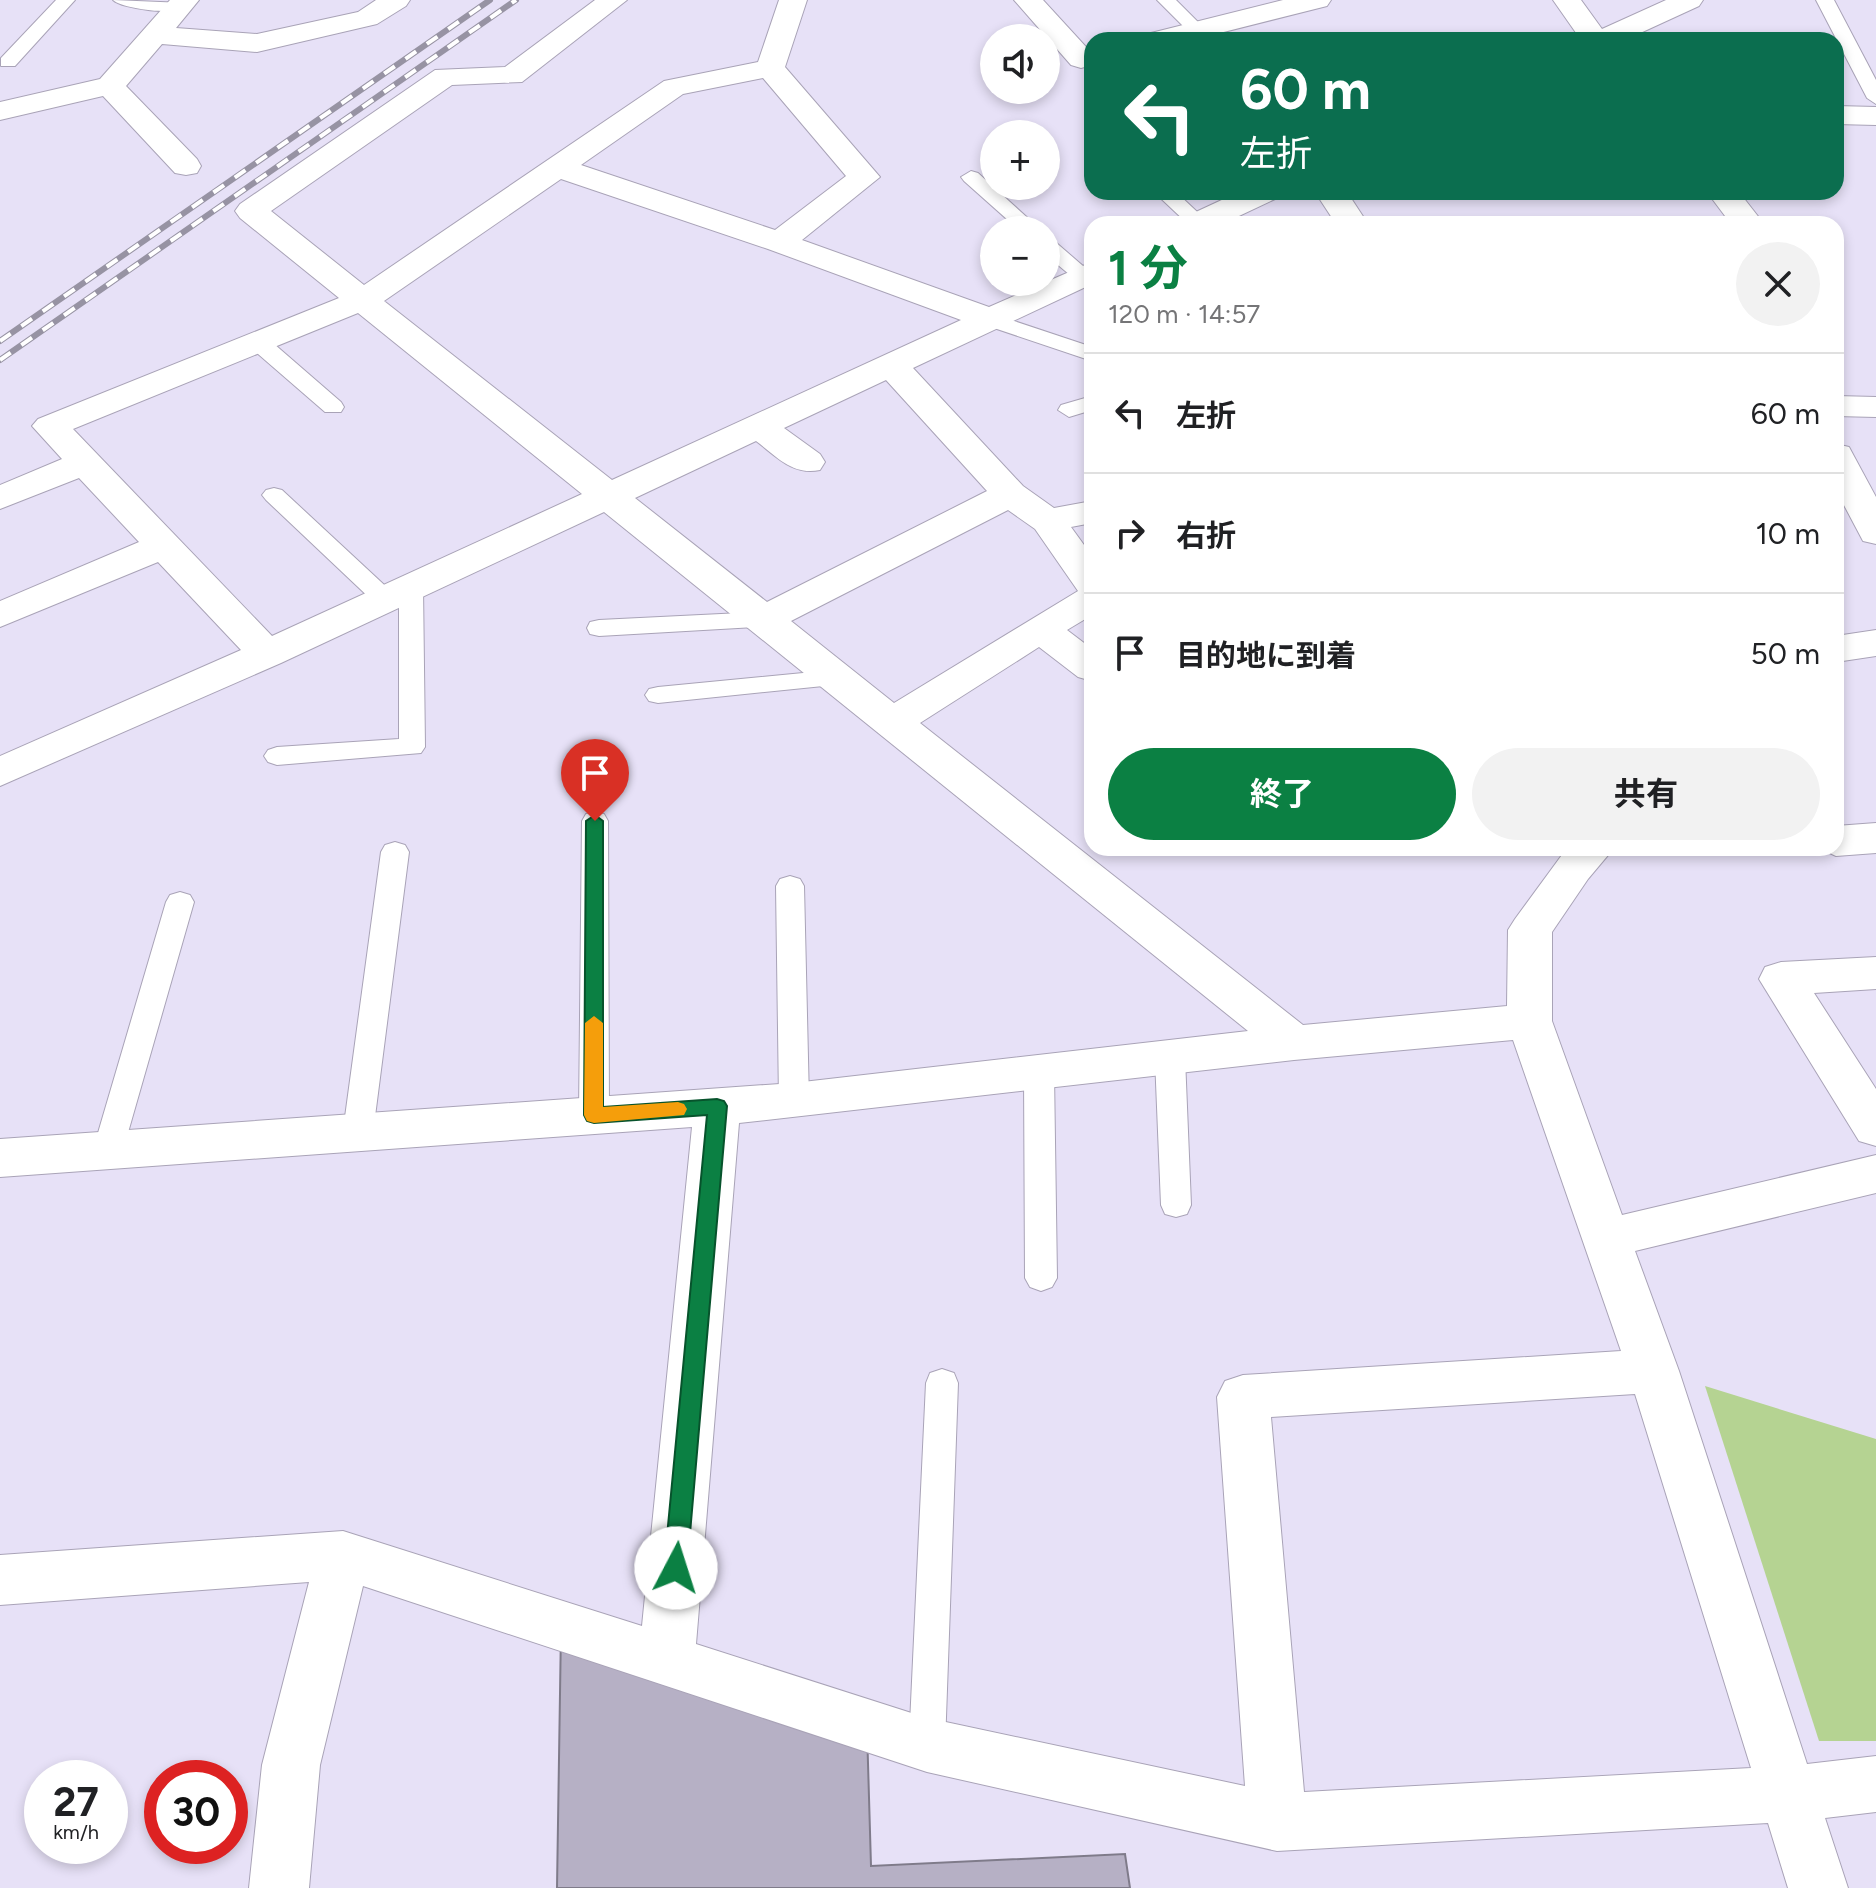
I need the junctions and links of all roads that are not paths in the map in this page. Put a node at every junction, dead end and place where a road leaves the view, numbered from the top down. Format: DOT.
graph roads {
  1 [pos="66,0"];
  2 [pos="122,0"];
  3 [pos="336,0"];
  4 [pos="396,0"];
  5 [pos="613,0"];
  6 [pos="793,0"];
  7 [pos="1028,0"];
  8 [pos="1166,0"];
  9 [pos="1567,0"];
  10 [pos="1689,0"];
  11 [pos="1825,0"];
  12 [pos="1311,1"];
  13 [pos="181,4"];
  14 [pos="1197,30"];
  15 [pos="1189,32"];
  16 [pos="1592,32"];
  17 [pos="1616,32"];
  18 [pos="1842,32"];
  19 [pos="306,34"];
  20 [pos="154,35"];
  21 [pos="1844,37"];
  22 [pos="1084,58"];
  23 [pos="8,62"];
  24 [pos="770,68"];
  25 [pos="110,86"];
  26 [pos="1876,98"];
  27 [pos="0,111"];
  28 [pos="1844,115"];
  29 [pos="1876,116"];
  30 [pos="186,166"];
  31 [pos="556,167"];
  32 [pos="971,177"];
  33 [pos="1173,200"];
  34 [pos="1247,200"];
  35 [pos="1729,200"];
  36 [pos="1015,216"];
  37 [pos="1190,216"];
  38 [pos="1213,216"];
  39 [pos="1742,216"];
  40 [pos="779,242"];
  41 [pos="1060,254"];
  42 [pos="1084,272"];
  43 [pos="1084,275"];
  44 [pos="365,299"];
  45 [pos="990,319"];
  46 [pos="258,342"];
  47 [pos="1084,351"];
  48 [pos="892,366"];
  49 [pos="1084,405"];
  50 [pos="1844,406"];
  51 [pos="333,407"];
  52 [pos="1876,407"];
  53 [pos="1069,410"];
  54 [pos="759,426"];
  55 [pos="87,462"];
  56 [pos="807,462"];
  57 [pos="1844,471"];
  58 [pos="1010,494"];
  59 [pos="274,495"];
  60 [pos="605,496"];
  61 [pos="0,498"];
  62 [pos="1084,514"];
  63 [pos="1048,521"];
  64 [pos="1876,533"];
  65 [pos="164,545"];
  66 [pos="1084,572"];
  67 [pos="398,593"];
  68 [pos="1084,604"];
  69 [pos="0,615"];
  70 [pos="762,620"];
  71 [pos="599,628"];
  72 [pos="1040,629"];
  73 [pos="1876,643"];
  74 [pos="1844,648"];
  75 [pos="267,654"];
  76 [pos="1084,662"];
  77 [pos="834,678"];
  78 [pos="658,695"];
  79 [pos="893,722"];
  80 [pos="277,756"];
  81 [pos="0,772"];
  82 [pos="595,821"];
  83 [pos="1876,838"];
  84 [pos="1844,840"];
  85 [pos="395,852"];
  86 [pos="1585,856"];
  87 [pos="790,886"];
  88 [pos="180,902"];
  89 [pos="1876,973"];
  90 [pos="1529,1021"];
  91 [pos="1294,1043"];
  92 [pos="1170,1058"];
  93 [pos="1039,1073"];
  94 [pos="794,1101"];
  95 [pos="717,1106"];
  96 [pos="594,1115"];
  97 [pos="1876,1128"];
  98 [pos="358,1132"];
  99 [pos="108,1150"];
  100 [pos="0,1158"];
  101 [pos="1876,1174"];
  102 [pos="1176,1205"];
  103 [pos="1608,1238"];
  104 [pos="1041,1278"];
  105 [pos="1653,1371"];
  106 [pos="942,1383"];
  107 [pos="343,1555"];
  108 [pos="0,1580"];
  109 [pos="667,1660"];
  110 [pos="927,1745"];
  111 [pos="1876,1784"];
  112 [pos="1789,1794"];
  113 [pos="1277,1822"];
  114 [pos="279,1888"];
  115 [pos="1818,1888"];
  1 -- 23 [label="lane"];
  2 -- 13 [label="lane"];
  3 -- 19 [label="street"];
  4 -- 19 [label="street"];
  5 -- 44 [label="street"];
  6 -- 24 [label="street"];
  7 -- 22 [label="street"];
  8 -- 14 [label="lane"];
  9 -- 16 [label="street"];
  10 -- 17 [label="street"];
  11 -- 18 [label="lane"];
  12 -- 14 [label="street"];
  13 -- 20 [label="street"];
  14 -- 15 [label="street"];
  19 -- 20 [label="street"];
  20 -- 25 [label="street"];
  21 -- 26 [label="lane"];
  24 -- 31 [label="street"];
  24 -- 40 [label="street"];
  25 -- 27 [label="street"];
  25 -- 30 [label="street"];
  28 -- 29 [label="street"];
  31 -- 40 [label="street"];
  31 -- 44 [label="street"];
  32 -- 36 [label="lane"];
  33 -- 37 [label="lane"];
  34 -- 38 [label="street"];
  35 -- 39 [label="street"];
  40 -- 45 [label="street"];
  41 -- 42 [label="lane"];
  43 -- 45 [label="street"];
  44 -- 46 [label="street"];
  44 -- 60 [label="street"];
  45 -- 47 [label="lane"];
  45 -- 48 [label="street"];
  46 -- 51 [label="lane"];
  46 -- 55 [label="street"];
  48 -- 54 [label="street"];
  48 -- 58 [label="street"];
  49 -- 53 [label="lane"];
  50 -- 52 [label="street"];
  54 -- 56 [label="street"];
  54 -- 60 [label="street"];
  55 -- 61 [label="street"];
  55 -- 65 [label="street"];
  57 -- 64 [label="street"];
  58 -- 63 [label="street"];
  58 -- 70 [label="street"];
  59 -- 67 [label="lane"];
  60 -- 67 [label="street"];
  60 -- 70 [label="street"];
  62 -- 63 [label="street"];
  63 -- 66 [label="street"];
  65 -- 69 [label="street"];
  65 -- 75 [label="street"];
  67 -- 75 [label="street"];
  67 -- 80 [label="lane"];
  68 -- 72 [label="street"];
  70 -- 71 [label="lane"];
  70 -- 77 [label="street"];
  72 -- 76 [label="street"];
  72 -- 79 [label="street"];
  73 -- 74 [label="street"];
  75 -- 81 [label="street"];
  77 -- 78 [label="lane"];
  77 -- 79 [label="street"];
  79 -- 91 [label="street"];
  82 -- 96 [label="lane"];
  83 -- 84 [label="street"];
  85 -- 98 [label="lane"];
  86 -- 90 [label="street"];
  87 -- 94 [label="lane"];
  88 -- 99 [label="lane"];
  89 -- 97 [label="street"];
  90 -- 91 [label="street"];
  90 -- 103 [label="street"];
  91 -- 92 [label="street"];
  92 -- 93 [label="street"];
  92 -- 102 [label="lane"];
  93 -- 94 [label="street"];
  93 -- 104 [label="lane"];
  94 -- 95 [label="street"];
  95 -- 96 [label="street"];
  95 -- 109 [label="street"];
  96 -- 98 [label="street"];
  98 -- 99 [label="street"];
  99 -- 100 [label="street"];
  101 -- 103 [label="street"];
  103 -- 105 [label="street"];
  105 -- 112 [label="street"];
  105 -- 113 [label="street"];
  106 -- 110 [label="lane"];
  107 -- 108 [label="street"];
  107 -- 109 [label="street"];
  107 -- 114 [label="street"];
  109 -- 110 [label="street"];
  110 -- 113 [label="street"];
  111 -- 112 [label="street"];
  112 -- 113 [label="street"];
  112 -- 115 [label="street"];
}
